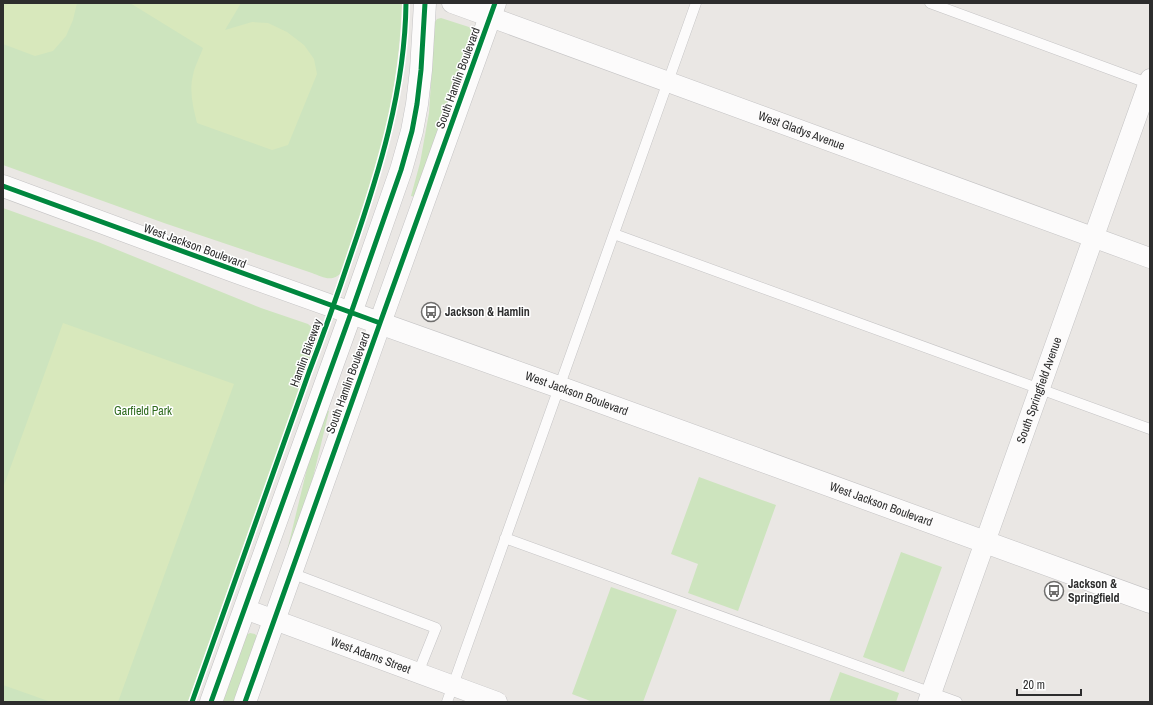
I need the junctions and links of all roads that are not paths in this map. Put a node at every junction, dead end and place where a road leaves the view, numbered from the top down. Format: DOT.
graph roads {
  1 [pos="425,3"];
  2 [pos="452,3"];
  3 [pos="696,3"];
  4 [pos="930,3"];
  5 [pos="493,10"];
  6 [pos="668,82"];
  7 [pos="1150,82"];
  8 [pos="3,186"];
  9 [pos="614,234"];
  10 [pos="1093,237"];
  11 [pos="1150,258"];
  12 [pos="351,313"];
  13 [pos="380,323"];
  14 [pos="559,387"];
  15 [pos="1039,389"];
  16 [pos="1150,430"];
  17 [pos="505,538"];
  18 [pos="985,542"];
  19 [pos="291,573"];
  20 [pos="1150,602"];
  21 [pos="244,609"];
  22 [pos="274,620"];
  23 [pos="418,673"];
  24 [pos="450,694"];
  25 [pos="930,698"];
  26 [pos="211,702"];
  27 [pos="245,702"];
  28 [pos="497,702"];
  29 [pos="957,702"];
  1 -- 12 [label="street, South Hamlin Boulevard"];
  2 -- 5 [label="street, West Gladys Avenue"];
  3 -- 6 [label="lane"];
  4 -- 7 [label="lane"];
  5 -- 6 [label="street, West Gladys Avenue"];
  5 -- 13 [label="street, South Hamlin Boulevard"];
  6 -- 9 [label="lane"];
  6 -- 10 [label="street, West Gladys Avenue"];
  7 -- 10 [label="street, South Springfield Avenue"];
  8 -- 12 [label="street, West Jackson Boulevard"];
  9 -- 14 [label="lane"];
  9 -- 15 [label="lane"];
  10 -- 11 [label="street, West Gladys Avenue"];
  10 -- 15 [label="street, South Springfield Avenue"];
  12 -- 13 [label="street, West Jackson Boulevard"];
  12 -- 21 [label="street, South Hamlin Boulevard"];
  13 -- 14 [label="street, West Jackson Boulevard"];
  13 -- 19 [label="street, South Hamlin Boulevard"];
  14 -- 17 [label="lane"];
  14 -- 18 [label="street, West Jackson Boulevard"];
  15 -- 16 [label="lane"];
  15 -- 18 [label="street, South Springfield Avenue"];
  17 -- 24 [label="lane"];
  17 -- 25 [label="lane"];
  18 -- 20 [label="street, West Jackson Boulevard"];
  18 -- 25 [label="street, South Springfield Avenue"];
  19 -- 22 [label="street, South Hamlin Boulevard"];
  19 -- 23 [label="lane"];
  21 -- 22 [label="street, West Adams Street"];
  21 -- 26 [label="street, South Hamlin Boulevard"];
  22 -- 23 [label="street, West Adams Street"];
  22 -- 27 [label="street, South Hamlin Boulevard"];
  23 -- 24 [label="street, West Adams Street"];
  24 -- 28 [label="street, West Adams Street"];
  25 -- 29 [label="lane"];
}
